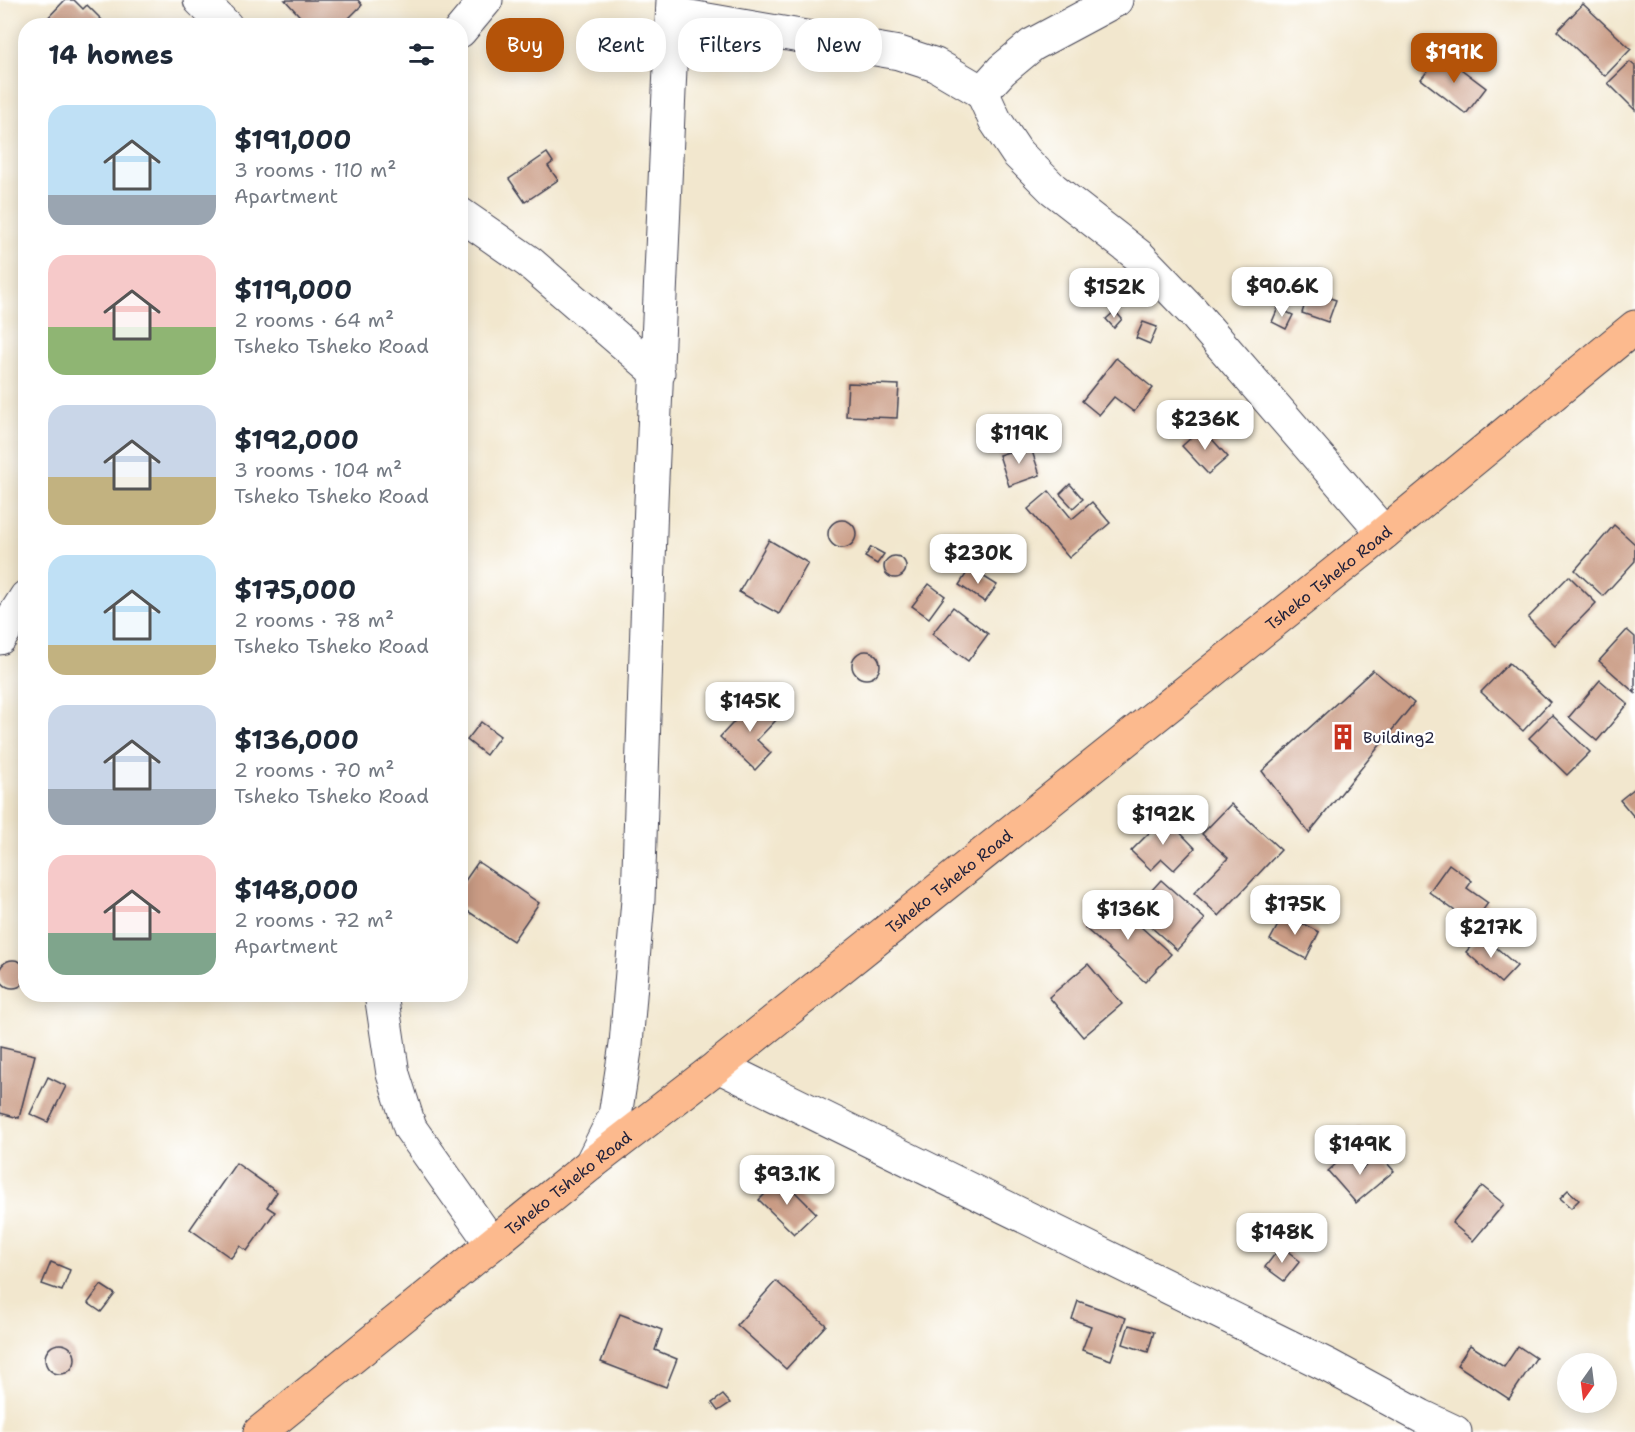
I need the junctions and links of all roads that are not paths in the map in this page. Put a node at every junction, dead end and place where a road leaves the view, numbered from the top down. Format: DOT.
graph roads {
  1 [pos="200,0"];
  2 [pos="486,0"];
  3 [pos="1116,0"];
  4 [pos="673,7"];
  5 [pos="218,18"];
  6 [pos="468,21"];
  7 [pos="982,92"];
  8 [pos="468,219"];
  9 [pos="1635,327"];
  10 [pos="658,373"];
  11 [pos="1384,533"];
  12 [pos="18,610"];
  13 [pos="0,638"];
  14 [pos="382,1002"];
  15 [pos="718,1066"];
  16 [pos="591,1164"];
  17 [pos="492,1244"];
  18 [pos="260,1432"];
  19 [pos="1455,1432"];
  1 -- 5 [label="street"];
  2 -- 6 [label="street"];
  3 -- 7 [label="street"];
  4 -- 7 [label="street"];
  4 -- 10 [label="street"];
  7 -- 11 [label="street"];
  8 -- 10 [label="street"];
  9 -- 11 [label="highway, Tsheko Tsheko Road"];
  10 -- 16 [label="street"];
  11 -- 15 [label="highway, Tsheko Tsheko Road"];
  12 -- 13 [label="street"];
  14 -- 17 [label="street"];
  15 -- 16 [label="highway, Tsheko Tsheko Road"];
  15 -- 19 [label="street"];
  16 -- 17 [label="highway, Tsheko Tsheko Road"];
  17 -- 18 [label="highway, Tsheko Tsheko Road"];
}
